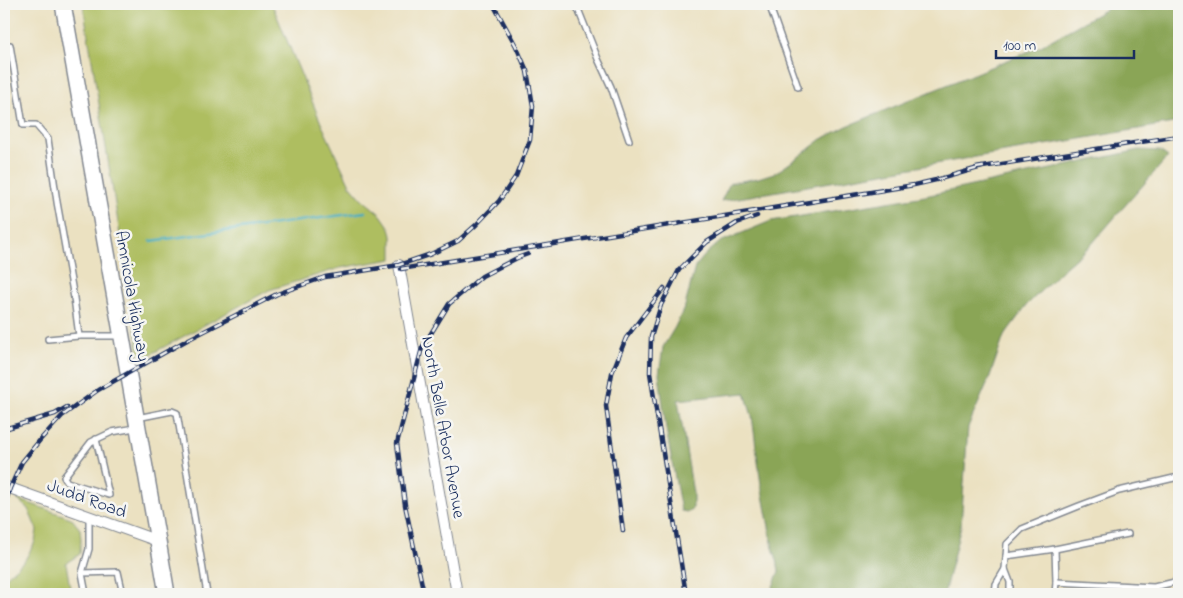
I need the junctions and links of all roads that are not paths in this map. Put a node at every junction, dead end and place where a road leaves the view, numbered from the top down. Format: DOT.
graph roads {
  1 [pos="63,4"];
  2 [pos="576,4"];
  3 [pos="770,4"];
  4 [pos="10,45"];
  5 [pos="798,87"];
  6 [pos="628,140"];
  7 [pos="399,265"];
  8 [pos="79,336"];
  9 [pos="122,336"];
  10 [pos="48,339"];
  11 [pos="137,423"];
  12 [pos="96,439"];
  13 [pos="1179,478"];
  14 [pos="4,486"];
  15 [pos="90,516"];
  16 [pos="1128,534"];
  17 [pos="158,541"];
  18 [pos="1055,549"];
  19 [pos="1006,556"];
  20 [pos="1005,569"];
  21 [pos="82,573"];
  22 [pos="1179,581"];
  23 [pos="1056,582"];
  24 [pos="86,594"];
  25 [pos="122,594"];
  26 [pos="167,594"];
  27 [pos="207,594"];
  28 [pos="457,594"];
  29 [pos="995,594"];
  30 [pos="1010,594"];
  31 [pos="1055,594"];
  1 -- 9 [label="main road, Amnicola Highway"];
  2 -- 6 [label="lane"];
  3 -- 5 [label="lane"];
  4 -- 8 [label="lane"];
  7 -- 28 [label="street, North Belle Arbor Avenue"];
  8 -- 9 [label="lane"];
  8 -- 10 [label="lane"];
  9 -- 11 [label="main road, Amnicola Highway"];
  11 -- 12 [label="lane"];
  11 -- 17 [label="main road, Amnicola Highway"];
  11 -- 27 [label="lane"];
  12 -- 12 [label="lane"];
  13 -- 19 [label="lane"];
  14 -- 15 [label="street, Judd Road"];
  15 -- 17 [label="street, Judd Road"];
  15 -- 21 [label="lane"];
  16 -- 18 [label="lane"];
  17 -- 26 [label="main road, Amnicola Highway"];
  18 -- 19 [label="lane"];
  18 -- 23 [label="lane"];
  19 -- 20 [label="lane"];
  20 -- 29 [label="lane"];
  20 -- 30 [label="lane"];
  21 -- 24 [label="lane"];
  21 -- 25 [label="lane"];
  22 -- 23 [label="lane"];
  23 -- 31 [label="lane"];
}
